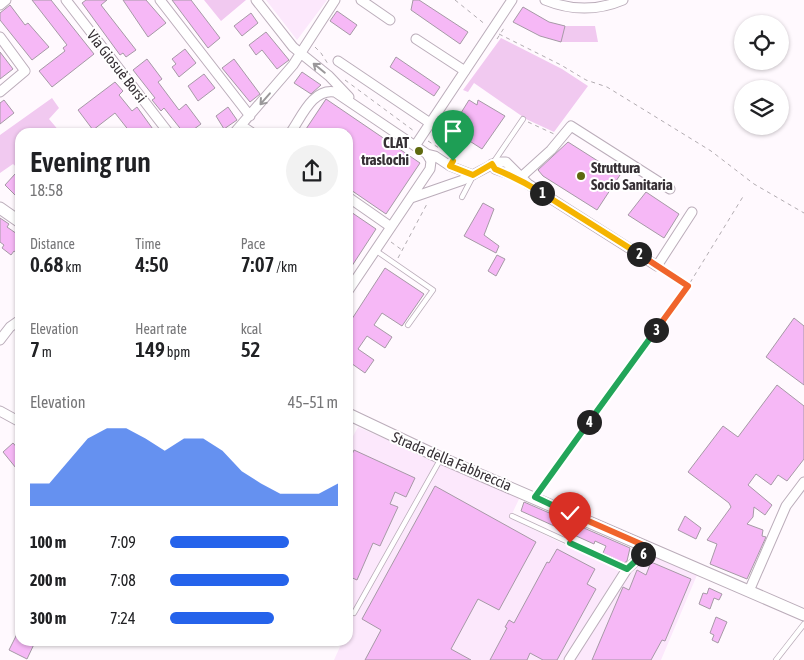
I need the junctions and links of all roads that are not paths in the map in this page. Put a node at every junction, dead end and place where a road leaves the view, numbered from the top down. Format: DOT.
graph roads {
  1 [pos="6,0"];
  2 [pos="66,0"];
  3 [pos="160,0"];
  4 [pos="256,0"];
  5 [pos="335,0"];
  6 [pos="361,0"];
  7 [pos="512,0"];
  8 [pos="545,0"];
  9 [pos="623,0"];
  10 [pos="0,5"];
  11 [pos="390,20"];
  12 [pos="0,37"];
  13 [pos="416,39"];
  14 [pos="300,53"];
  15 [pos="335,65"];
  16 [pos="465,71"];
  17 [pos="0,92"];
  18 [pos="362,110"];
  19 [pos="250,116"];
  20 [pos="522,119"];
  21 [pos="430,123"];
  22 [pos="165,128"];
  23 [pos="239,128"];
  24 [pos="294,128"];
  25 [pos="415,146"];
  26 [pos="427,154"];
  27 [pos="492,164"];
  28 [pos="473,175"];
  29 [pos="520,178"];
  30 [pos="463,180"];
  31 [pos="670,189"];
  32 [pos="466,190"];
  33 [pos="462,197"];
  34 [pos="411,198"];
  35 [pos="353,201"];
  36 [pos="0,208"];
  37 [pos="692,212"];
  38 [pos="15,218"];
  39 [pos="391,227"];
  40 [pos="375,250"];
  41 [pos="353,283"];
  42 [pos="15,324"];
  43 [pos="408,325"];
  44 [pos="0,340"];
  45 [pos="0,411"];
  46 [pos="353,416"];
  47 [pos="15,419"];
  48 [pos="441,458"];
  49 [pos="804,482"];
  50 [pos="512,516"];
  51 [pos="650,548"];
  52 [pos="627,569"];
  53 [pos="750,591"];
  54 [pos="354,613"];
  55 [pos="804,615"];
  56 [pos="804,624"];
  57 [pos="569,660"];
  58 [pos="776,660"];
  1 -- 10 [label="street"];
  2 -- 22 [label="street, Via Giosuè Borsi"];
  3 -- 19 [label="street"];
  4 -- 14 [label="street"];
  5 -- 14 [label="street"];
  6 -- 11 [label="street"];
  7 -- 16 [label="street"];
  8 -- 9 [label="street"];
  12 -- 17 [label="street"];
  13 -- 16 [label="street"];
  18 -- 14 [label="street, one-way"];
  14 -- 19 [label="street, one-way"];
  15 -- 21 [label="street"];
  16 -- 21 [label="street"];
  18 -- 24 [label="street"];
  18 -- 25 [label="street"];
  19 -- 23 [label="street"];
  20 -- 27 [label="lane"];
  21 -- 25 [label="street"];
  25 -- 26 [label="street"];
  26 -- 28 [label="street"];
  26 -- 34 [label="street"];
  27 -- 28 [label="street"];
  27 -- 29 [label="street"];
  28 -- 30 [label="street"];
  28 -- 32 [label="lane"];
  29 -- 31 [label="street"];
  29 -- 37 [label="street"];
  30 -- 32 [label="lane"];
  30 -- 34 [label="street"];
  32 -- 33 [label="lane"];
  34 -- 39 [label="street"];
  35 -- 39 [label="street"];
  36 -- 38 [label="street"];
  39 -- 40 [label="street"];
  40 -- 41 [label="street"];
  40 -- 43 [label="lane"];
  42 -- 44 [label="street"];
  45 -- 47 [label="street"];
  46 -- 48 [label="street, Strada della Fabbreccia"];
  48 -- 51 [label="street, Strada della Fabbreccia"];
  48 -- 54 [label="lane"];
  49 -- 53 [label="street"];
  50 -- 52 [label="lane"];
  51 -- 52 [label="street"];
  51 -- 53 [label="street, Strada della Fabbreccia"];
  52 -- 57 [label="street"];
  53 -- 55 [label="street, Strada della Fabbreccia"];
  56 -- 58 [label="lane"];
}
